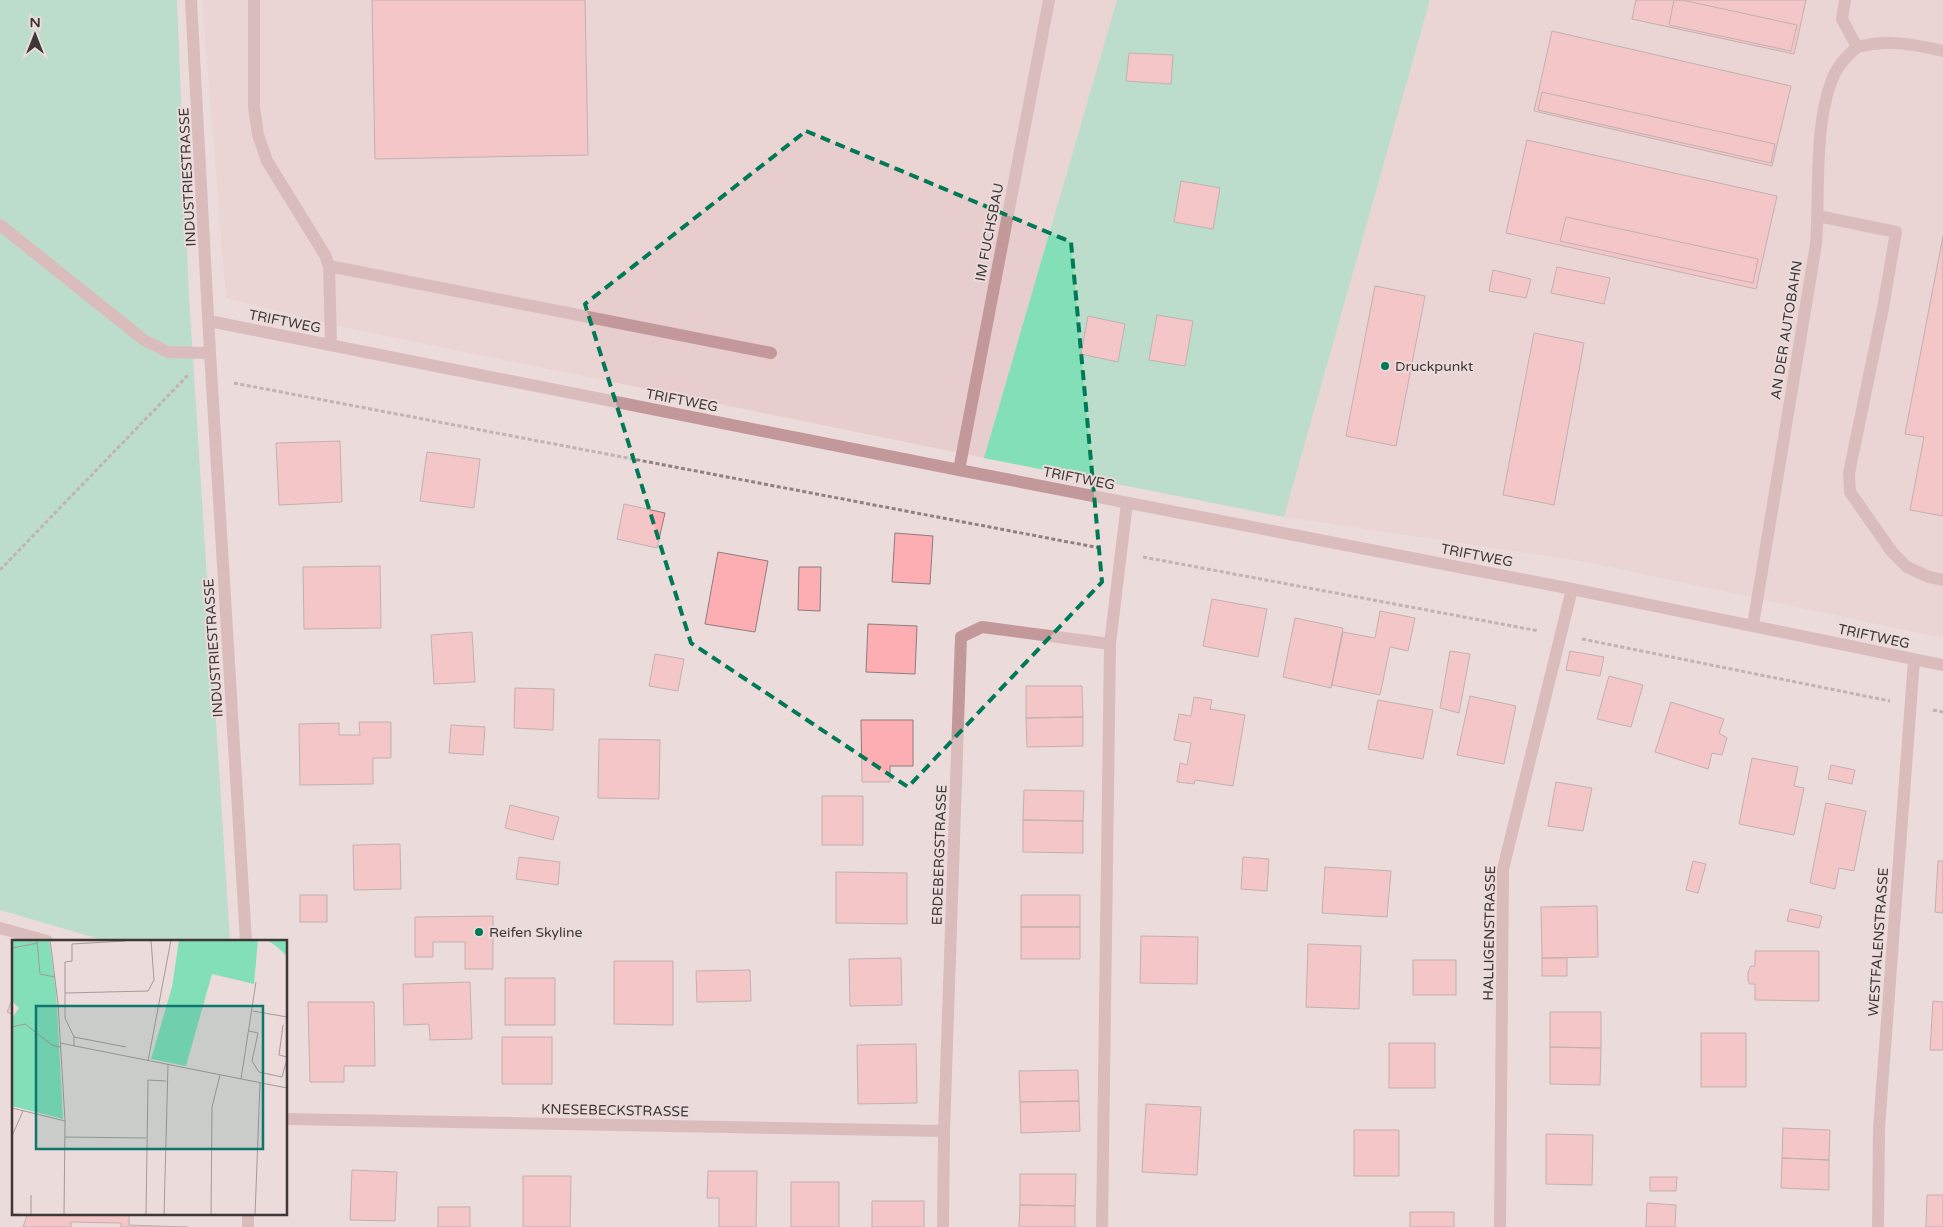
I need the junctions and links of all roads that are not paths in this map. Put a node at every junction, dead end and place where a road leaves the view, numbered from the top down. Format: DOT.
graph roads {
  1 [pos="191,0"];
  2 [pos="254,0"];
  3 [pos="1049,0"];
  4 [pos="1845,0"];
  5 [pos="1857,47"];
  6 [pos="1943,51"];
  7 [pos="1818,216"];
  8 [pos="0,225"];
  9 [pos="329,266"];
  10 [pos="209,321"];
  11 [pos="331,345"];
  12 [pos="210,353"];
  13 [pos="771,353"];
  14 [pos="959,470"];
  15 [pos="1127,503"];
  16 [pos="1943,580"];
  17 [pos="1572,589"];
  18 [pos="1753,625"];
  19 [pos="1110,644"];
  20 [pos="1914,660"];
  21 [pos="1943,666"];
  22 [pos="0,928"];
  23 [pos="43,940"];
  24 [pos="246,940"];
  25 [pos="288,1119"];
  26 [pos="944,1131"];
  27 [pos="248,1214"];
  28 [pos="248,1227"];
  29 [pos="943,1227"];
  30 [pos="1102,1227"];
  31 [pos="1500,1227"];
  32 [pos="1878,1227"];
  1 -- 10 [label="street, INDUSTRIESTRASSE"];
  2 -- 9 [label="street"];
  3 -- 14 [label="street, IM FUCHSBAU"];
  4 -- 5 [label="street"];
  5 -- 6 [label="street"];
  5 -- 7 [label="street, AN DER AUTOBAHN"];
  7 -- 16 [label="street"];
  7 -- 18 [label="street, AN DER AUTOBAHN"];
  8 -- 12 [label="street"];
  9 -- 11 [label="street"];
  9 -- 13 [label="street"];
  10 -- 11 [label="street, TRIFTWEG"];
  10 -- 12 [label="street, INDUSTRIESTRASSE"];
  11 -- 14 [label="street, TRIFTWEG"];
  12 -- 24 [label="street, INDUSTRIESTRASSE"];
  14 -- 15 [label="street, TRIFTWEG"];
  15 -- 17 [label="street, TRIFTWEG"];
  15 -- 19 [label="street"];
  17 -- 18 [label="street, TRIFTWEG"];
  17 -- 31 [label="street, HALLIGENSTRASSE"];
  18 -- 20 [label="street, TRIFTWEG"];
  19 -- 26 [label="street, ERDEBERGSTRASSE"];
  19 -- 30 [label="street"];
  20 -- 21 [label="street, TRIFTWEG"];
  20 -- 32 [label="street, WESTFALENSTRASSE"];
  22 -- 23 [label="street"];
  25 -- 26 [label="street, KNESEBECKSTRASSE"];
  26 -- 29 [label="street, ERDEBERGSTRASSE"];
  27 -- 28 [label="street"];
}
